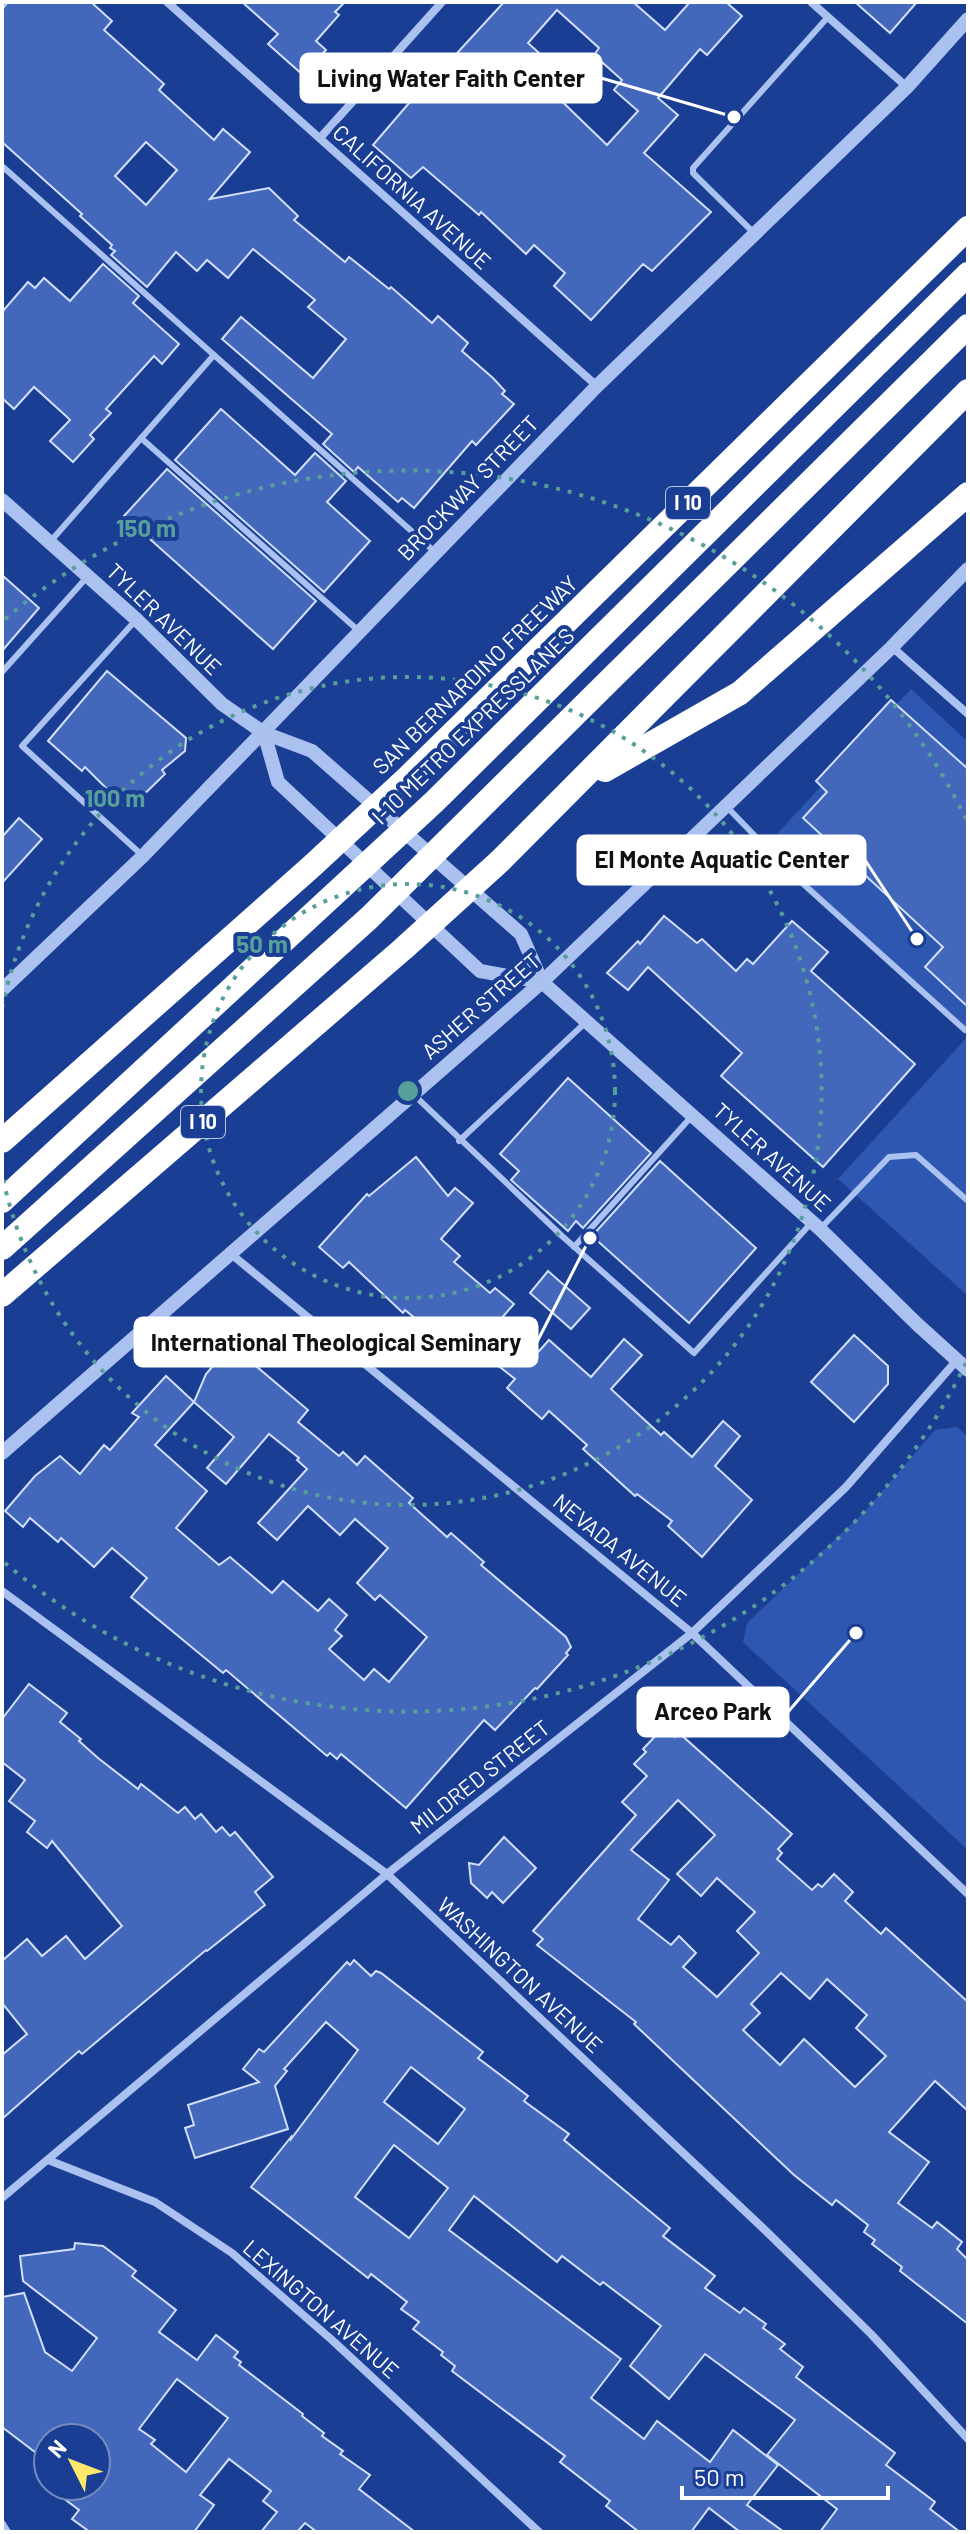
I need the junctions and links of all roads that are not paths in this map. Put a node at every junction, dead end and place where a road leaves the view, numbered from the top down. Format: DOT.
graph roads {
  1 [pos="167,2"];
  2 [pos="442,2"];
  3 [pos="811,2"];
  4 [pos="828,17"];
  5 [pos="968,19"];
  6 [pos="907,87"];
  7 [pos="320,138"];
  8 [pos="2,166"];
  9 [pos="968,228"];
  10 [pos="755,234"];
  11 [pos="968,274"];
  12 [pos="968,326"];
  13 [pos="214,355"];
  14 [pos="597,386"];
  15 [pos="968,391"];
  16 [pos="141,438"];
  17 [pos="968,494"];
  18 [pos="2,500"];
  19 [pos="50,542"];
  20 [pos="436,554"];
  21 [pos="968,569"];
  22 [pos="88,576"];
  23 [pos="136,619"];
  24 [pos="360,632"];
  25 [pos="892,647"];
  26 [pos="2,672"];
  27 [pos="968,714"];
  28 [pos="264,733"];
  29 [pos="579,785"];
  30 [pos="726,806"];
  31 [pos="143,856"];
  32 [pos="542,982"];
  33 [pos="2,990"];
  34 [pos="587,1022"];
  35 [pos="965,1030"];
  36 [pos="413,1094"];
  37 [pos="692,1116"];
  38 [pos="2,1141"];
  39 [pos="459,1141"];
  40 [pos="2,1201"];
  41 [pos="968,1201"];
  42 [pos="816,1225"];
  43 [pos="574,1247"];
  44 [pos="2,1248"];
  45 [pos="231,1254"];
  46 [pos="2,1295"];
  47 [pos="962,1365"];
  48 [pos="2,1453"];
  49 [pos="2,1591"];
  50 [pos="692,1633"];
  51 [pos="387,1874"];
  52 [pos="968,1894"];
  53 [pos="48,2160"];
  54 [pos="2,2198"];
  55 [pos="968,2439"];
  56 [pos="2,2524"];
  57 [pos="7,2532"];
  58 [pos="539,2532"];
  1 -- 7 [label="street, CALIFORNIA AVENUE"];
  2 -- 7 [label="street"];
  3 -- 4 [label="street"];
  4 -- 6 [label="street"];
  4 -- 10 [label="lane"];
  5 -- 6 [label="street, BROCKWAY STREET"];
  6 -- 10 [label="street, BROCKWAY STREET"];
  7 -- 14 [label="street, CALIFORNIA AVENUE"];
  8 -- 13 [label="lane"];
  9 -- 38 [label="highway, SAN BERNARDINO FREEWAY / I 10"];
  10 -- 14 [label="street, BROCKWAY STREET"];
  11 -- 40 [label="highway, I-10 METRO EXPRESSLANES"];
  12 -- 44 [label="highway"];
  13 -- 16 [label="lane"];
  13 -- 20 [label="lane"];
  14 -- 20 [label="street, BROCKWAY STREET"];
  15 -- 29 [label="highway, I 10"];
  16 -- 19 [label="lane"];
  16 -- 24 [label="lane"];
  17 -- 29 [label="highway"];
  18 -- 19 [label="street, TYLER AVENUE"];
  19 -- 22 [label="street, TYLER AVENUE"];
  20 -- 24 [label="street, BROCKWAY STREET"];
  21 -- 25 [label="street, ASHER STREET"];
  22 -- 23 [label="street, TYLER AVENUE"];
  22 -- 26 [label="lane"];
  23 -- 28 [label="street, TYLER AVENUE"];
  23 -- 31 [label="lane"];
  24 -- 28 [label="street, BROCKWAY STREET"];
  25 -- 27 [label="street"];
  25 -- 30 [label="street, ASHER STREET"];
  28 -- 31 [label="street, BROCKWAY STREET"];
  28 -- 32 [label="street, TYLER AVENUE"];
  28 -- 32 [label="street"];
  29 -- 46 [label="highway, I 10"];
  30 -- 32 [label="street, ASHER STREET"];
  30 -- 35 [label="lane"];
  31 -- 33 [label="street, BROCKWAY STREET"];
  32 -- 34 [label="street, TYLER AVENUE"];
  32 -- 36 [label="street, ASHER STREET"];
  34 -- 37 [label="street, TYLER AVENUE"];
  34 -- 39 [label="lane"];
  36 -- 39 [label="lane"];
  36 -- 45 [label="street, ASHER STREET"];
  37 -- 42 [label="street, TYLER AVENUE"];
  37 -- 43 [label="lane"];
  39 -- 43 [label="lane"];
  41 -- 42 [label="lane"];
  42 -- 43 [label="lane"];
  42 -- 47 [label="street, TYLER AVENUE"];
  45 -- 48 [label="street, ASHER STREET"];
  45 -- 50 [label="street, NEVADA AVENUE"];
  47 -- 50 [label="street, MILDRED STREET"];
  49 -- 51 [label="street, WASHINGTON AVENUE"];
  50 -- 51 [label="street, MILDRED STREET"];
  50 -- 52 [label="street, NEVADA AVENUE"];
  51 -- 53 [label="street, MILDRED STREET"];
  51 -- 55 [label="street, WASHINGTON AVENUE"];
  53 -- 54 [label="street, MILDRED STREET"];
  53 -- 58 [label="street, LEXINGTON AVENUE"];
  56 -- 57 [label="street"];
}
